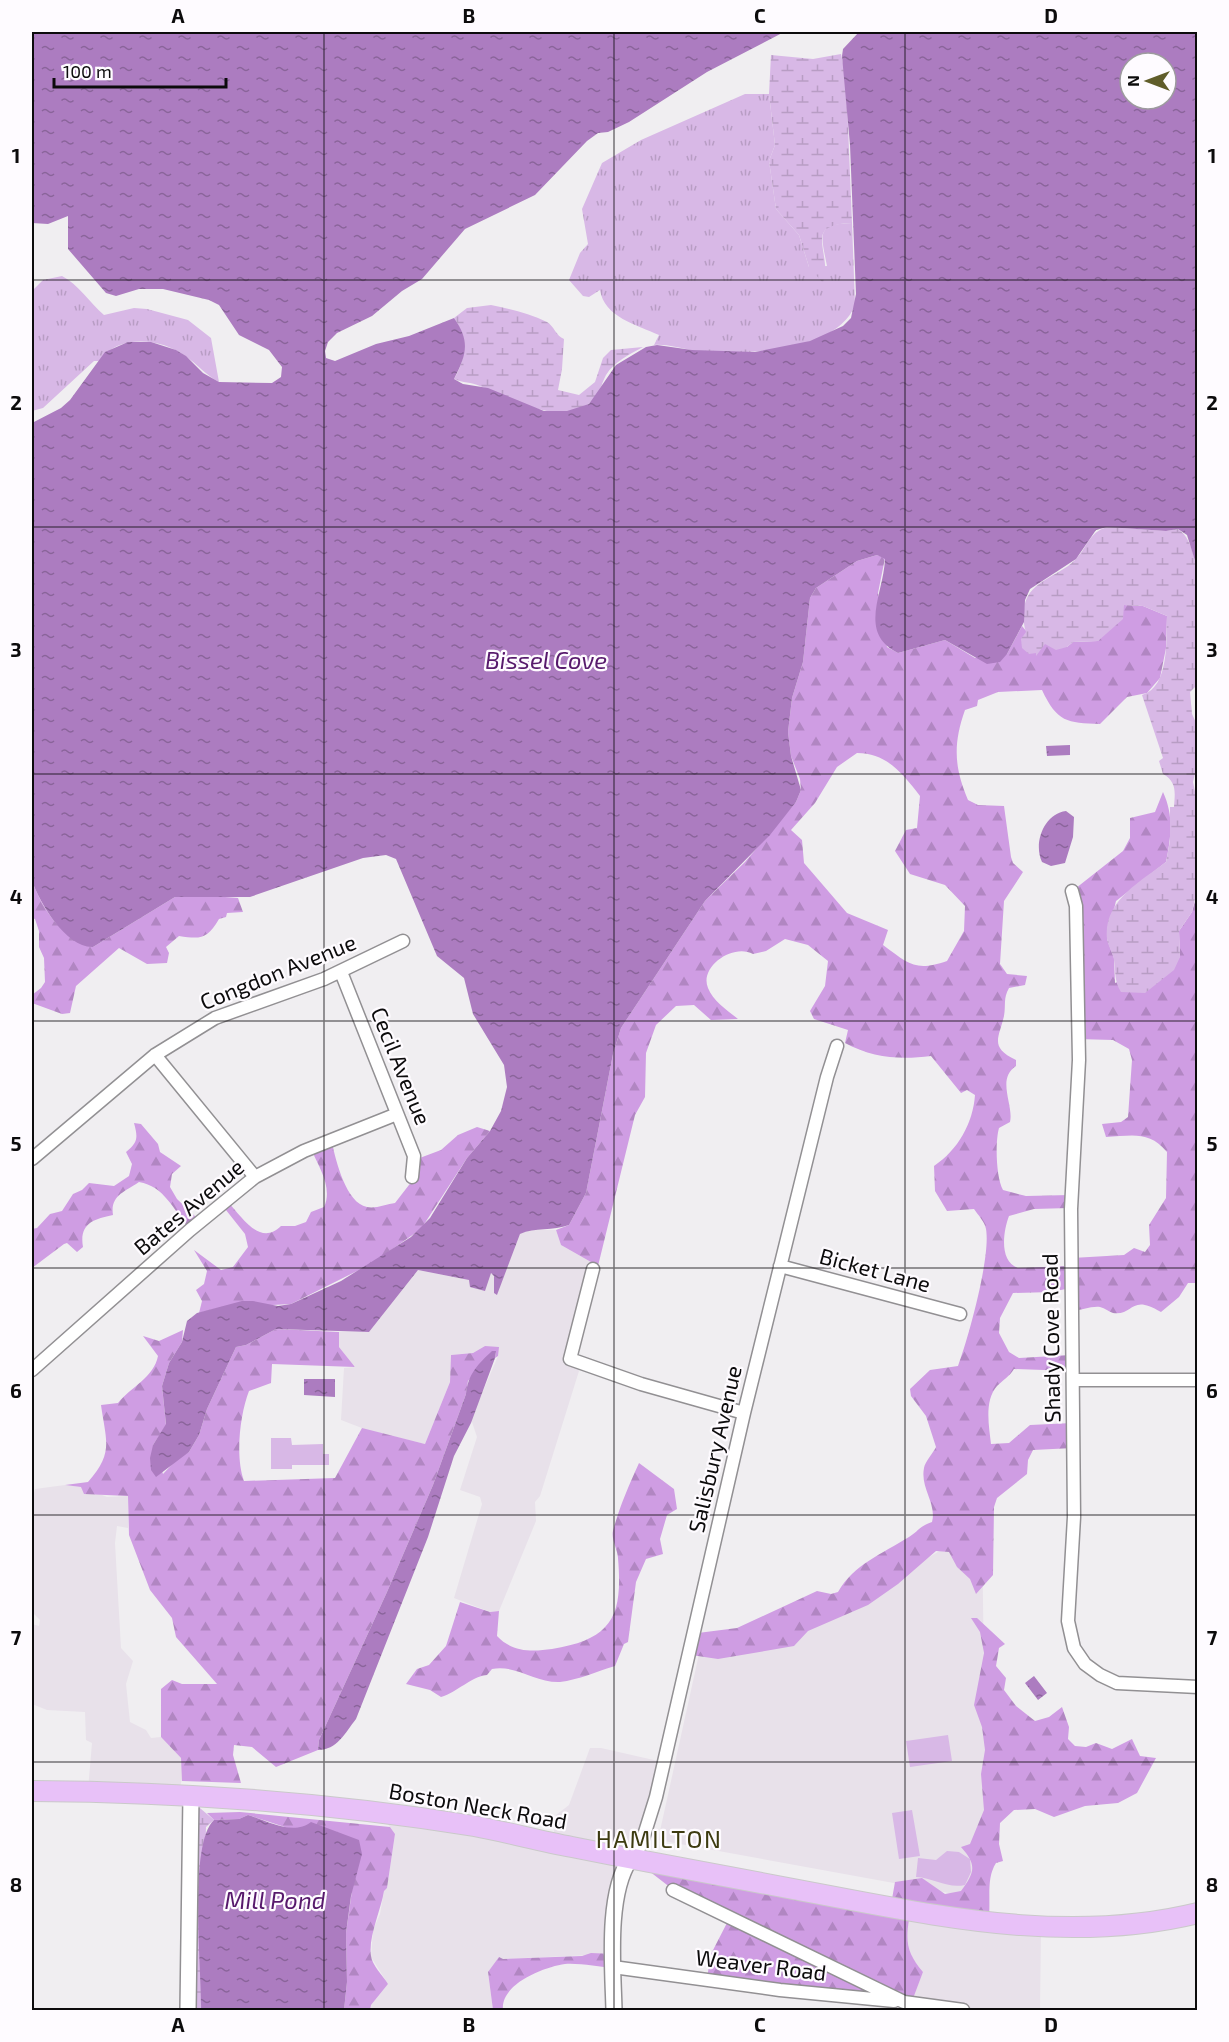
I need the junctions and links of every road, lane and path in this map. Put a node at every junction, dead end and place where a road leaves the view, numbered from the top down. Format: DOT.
graph roads {
  1 [pos="1072,891"];
  2 [pos="403,941"];
  3 [pos="341,972"];
  4 [pos="837,1046"];
  5 [pos="155,1055"];
  6 [pos="397,1114"];
  7 [pos="32,1159"];
  8 [pos="255,1177"];
  9 [pos="412,1177"];
  10 [pos="780,1266"];
  11 [pos="593,1269"];
  12 [pos="960,1314"];
  13 [pos="32,1370"];
  14 [pos="1074,1380"];
  15 [pos="1197,1380"];
  16 [pos="744,1413"];
  17 [pos="1197,1687"];
  18 [pos="32,1791"];
  19 [pos="191,1795"];
  20 [pos="630,1859"];
  21 [pos="673,1890"];
  22 [pos="1197,1913"];
  23 [pos="613,1967"];
  24 [pos="904,2002"];
  25 [pos="188,2010"];
  26 [pos="614,2010"];
  27 [pos="963,2010"];
  1 -- 14 [label="street, Shady Cove Road"];
  2 -- 3 [label="street, Congdon Avenue"];
  3 -- 5 [label="street, Congdon Avenue"];
  3 -- 6 [label="street, Cecil Avenue"];
  4 -- 10 [label="street, Salisbury Avenue"];
  5 -- 7 [label="street, Congdon Avenue"];
  5 -- 8 [label="street"];
  6 -- 8 [label="street, Bates Avenue"];
  6 -- 9 [label="street, Cecil Avenue"];
  8 -- 13 [label="street, Bates Avenue"];
  10 -- 12 [label="street, Bicket Lane"];
  10 -- 16 [label="street, Salisbury Avenue"];
  11 -- 16 [label="street"];
  14 -- 15 [label="street"];
  14 -- 17 [label="street, Shady Cove Road"];
  16 -- 20 [label="street, Salisbury Avenue"];
  18 -- 19 [label="main road, Boston Neck Road"];
  19 -- 20 [label="main road, Boston Neck Road"];
  19 -- 25 [label="street"];
  20 -- 22 [label="main road, Boston Neck Road"];
  20 -- 23 [label="street"];
  21 -- 24 [label="street, Weaver Road"];
  23 -- 24 [label="street, Weaver Road"];
  23 -- 26 [label="street"];
  24 -- 27 [label="street, Weaver Road"];
}
